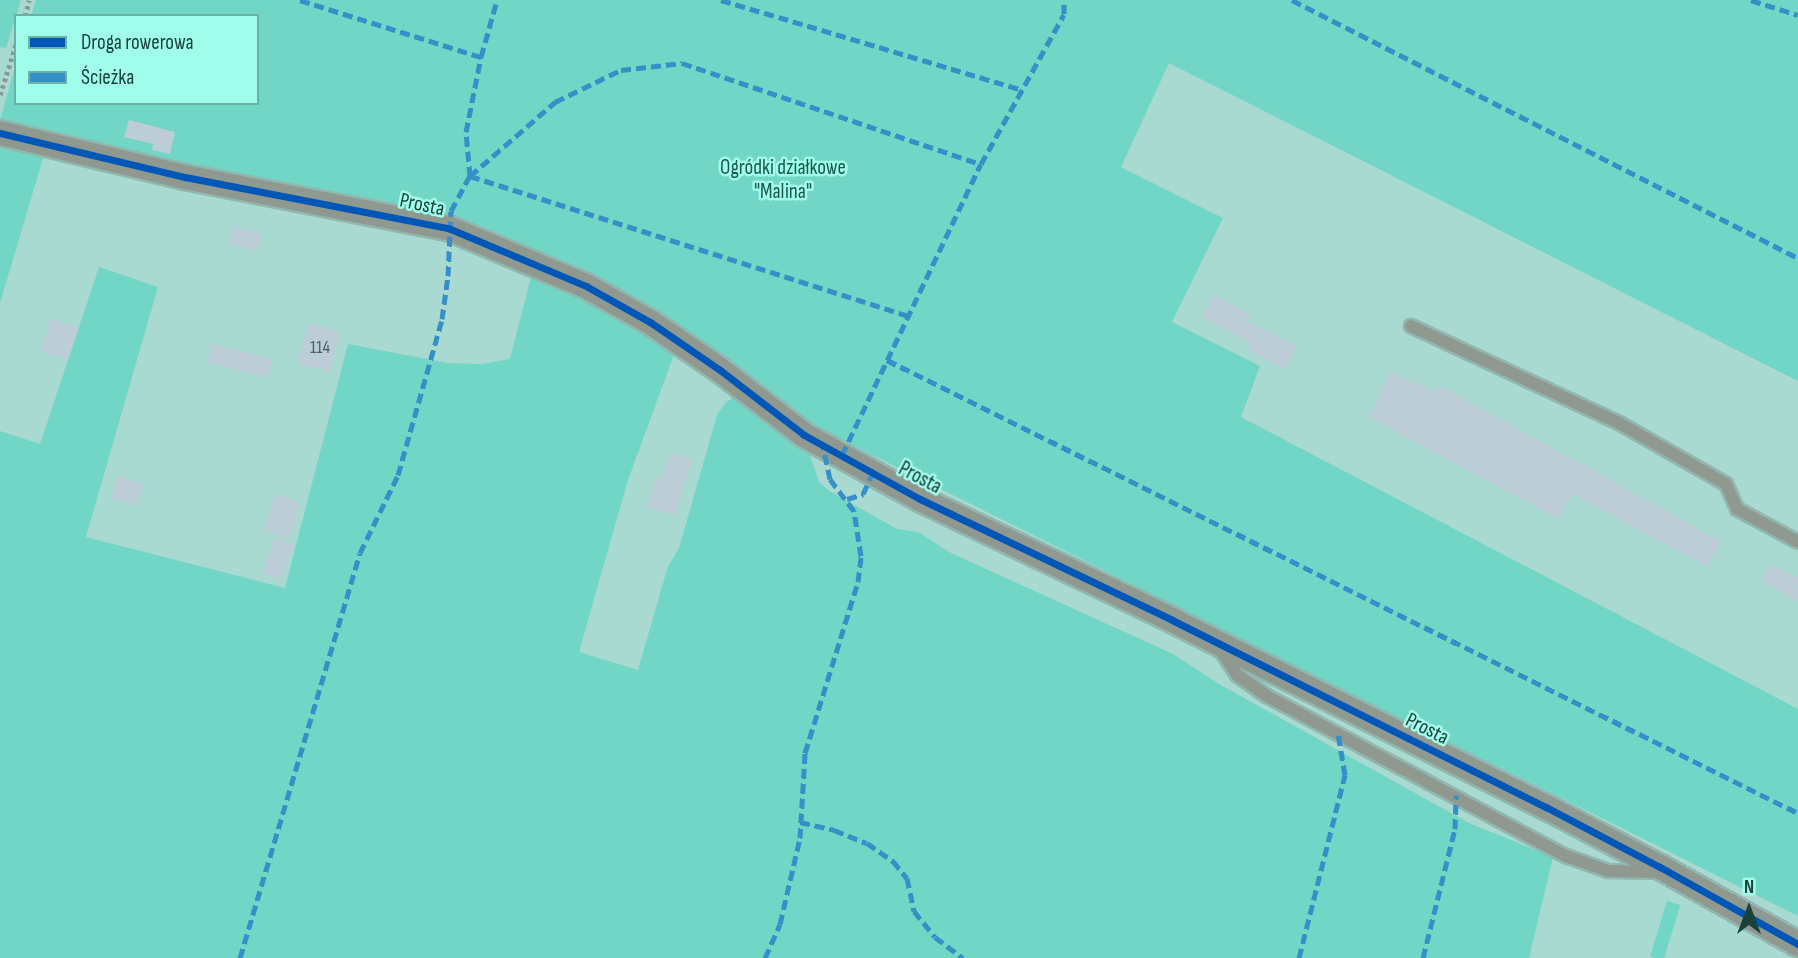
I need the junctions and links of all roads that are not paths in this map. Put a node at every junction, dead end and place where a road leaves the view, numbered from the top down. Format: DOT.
graph roads {
  1 [pos="0,133"];
  2 [pos="1411,326"];
  3 [pos="1798,542"];
  4 [pos="1215,642"];
  5 [pos="1668,872"];
  6 [pos="1798,944"];
  1 -- 4 [label="street, Prosta"];
  2 -- 3 [label="lane"];
  4 -- 5 [label="street, Prosta"];
  4 -- 5 [label="lane"];
  5 -- 6 [label="street, Prosta"];
}
